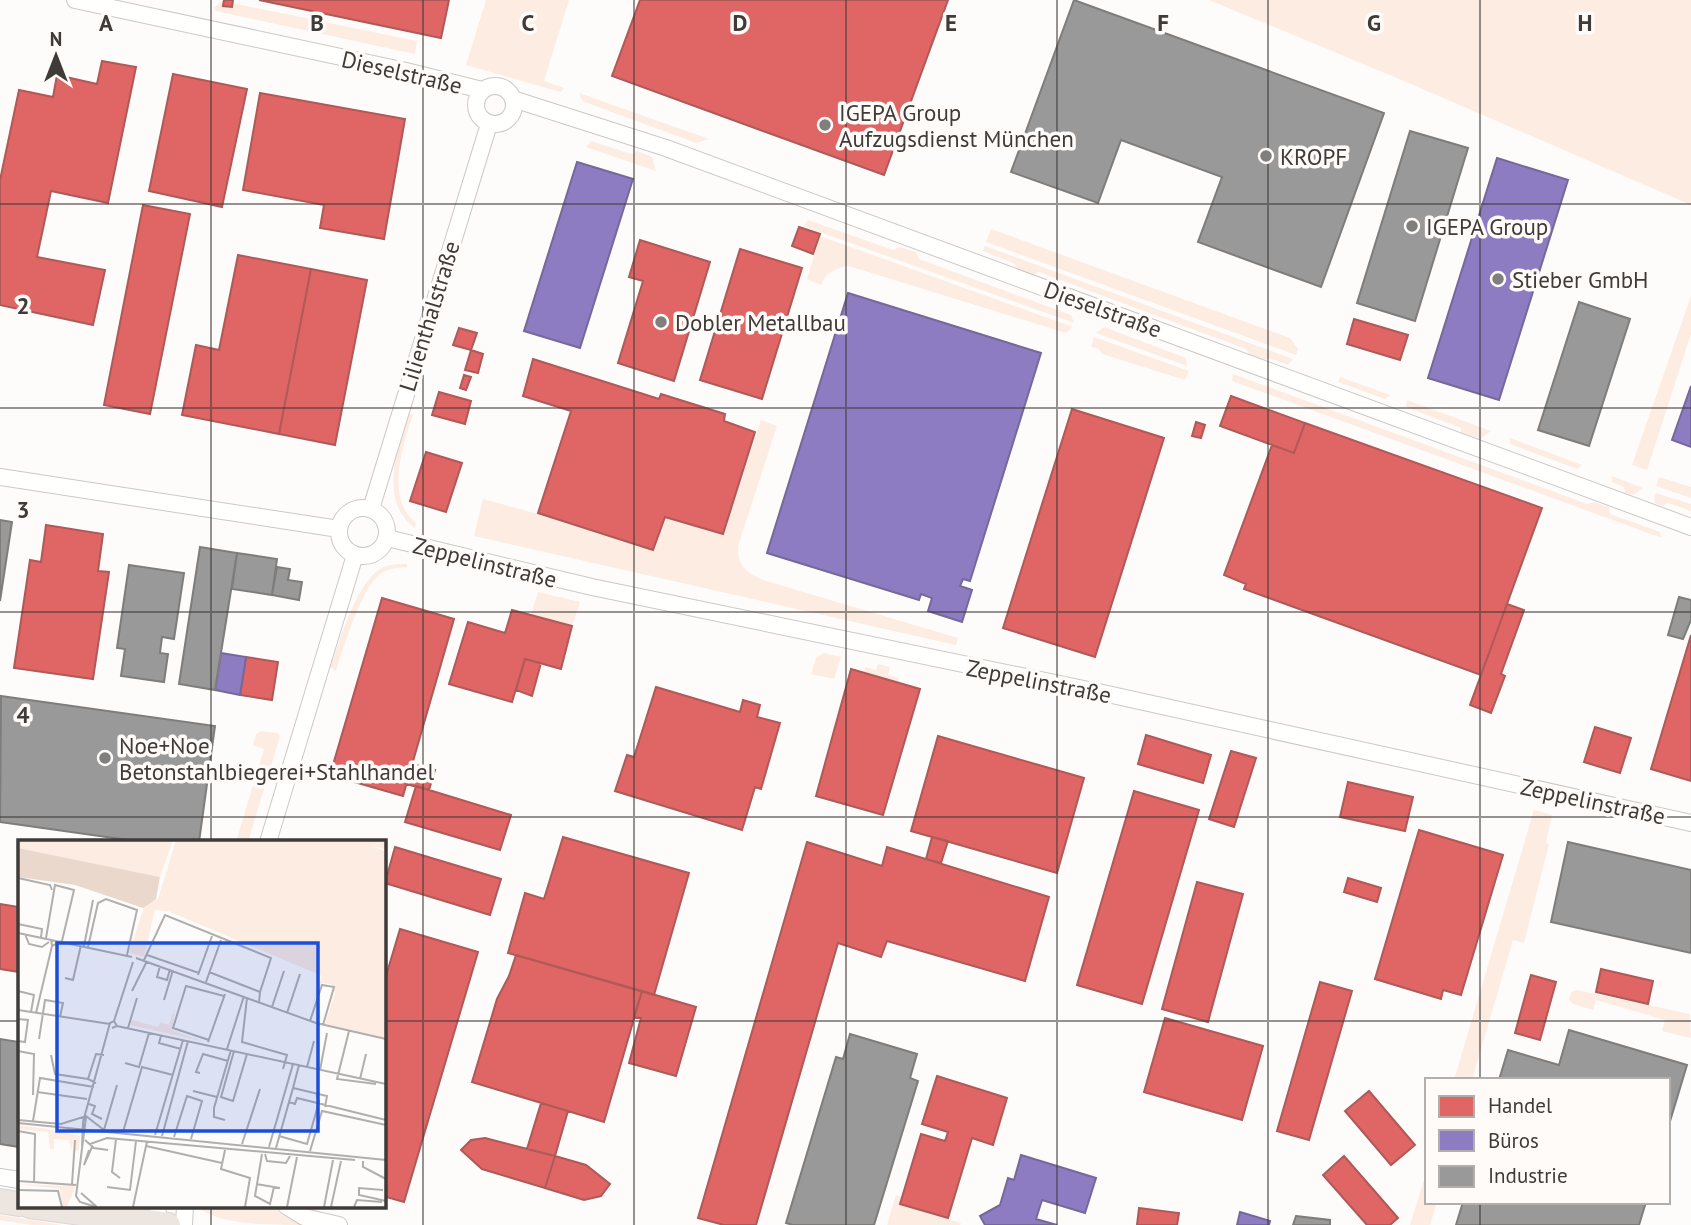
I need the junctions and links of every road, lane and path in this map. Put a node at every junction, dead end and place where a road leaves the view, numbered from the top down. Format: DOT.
graph roads {
  1 [pos="75,0"];
  2 [pos="482,90"];
  3 [pos="513,99"];
  4 [pos="489,124"];
  5 [pos="0,477"];
  6 [pos="371,509"];
  7 [pos="1691,527"];
  8 [pos="339,529"];
  9 [pos="387,538"];
  10 [pos="355,555"];
  11 [pos="1691,822"];
  12 [pos="269,840"];
  13 [pos="0,1177"];
  14 [pos="18,1180"];
  15 [pos="0,1201"];
  16 [pos="18,1204"];
  17 [pos="49,1208"];
  18 [pos="289,1208"];
  19 [pos="160,1220"];
  20 [pos="339,1225"];
  1 -- 2 [label="street, Dieselstraße"];
  2 -- 3 [label="street"];
  2 -- 4 [label="street"];
  3 -- 4 [label="street"];
  3 -- 7 [label="street, Dieselstraße"];
  4 -- 6 [label="street, Lilienthalstraße"];
  5 -- 8 [label="street"];
  6 -- 8 [label="street"];
  6 -- 9 [label="street"];
  8 -- 10 [label="street"];
  9 -- 10 [label="street"];
  9 -- 11 [label="street, Zeppelinstraße"];
  10 -- 12 [label="street"];
  13 -- 14 [label="street"];
  15 -- 16 [label="main road"];
  17 -- 19 [label="main road"];
  18 -- 20 [label="street"];
}
